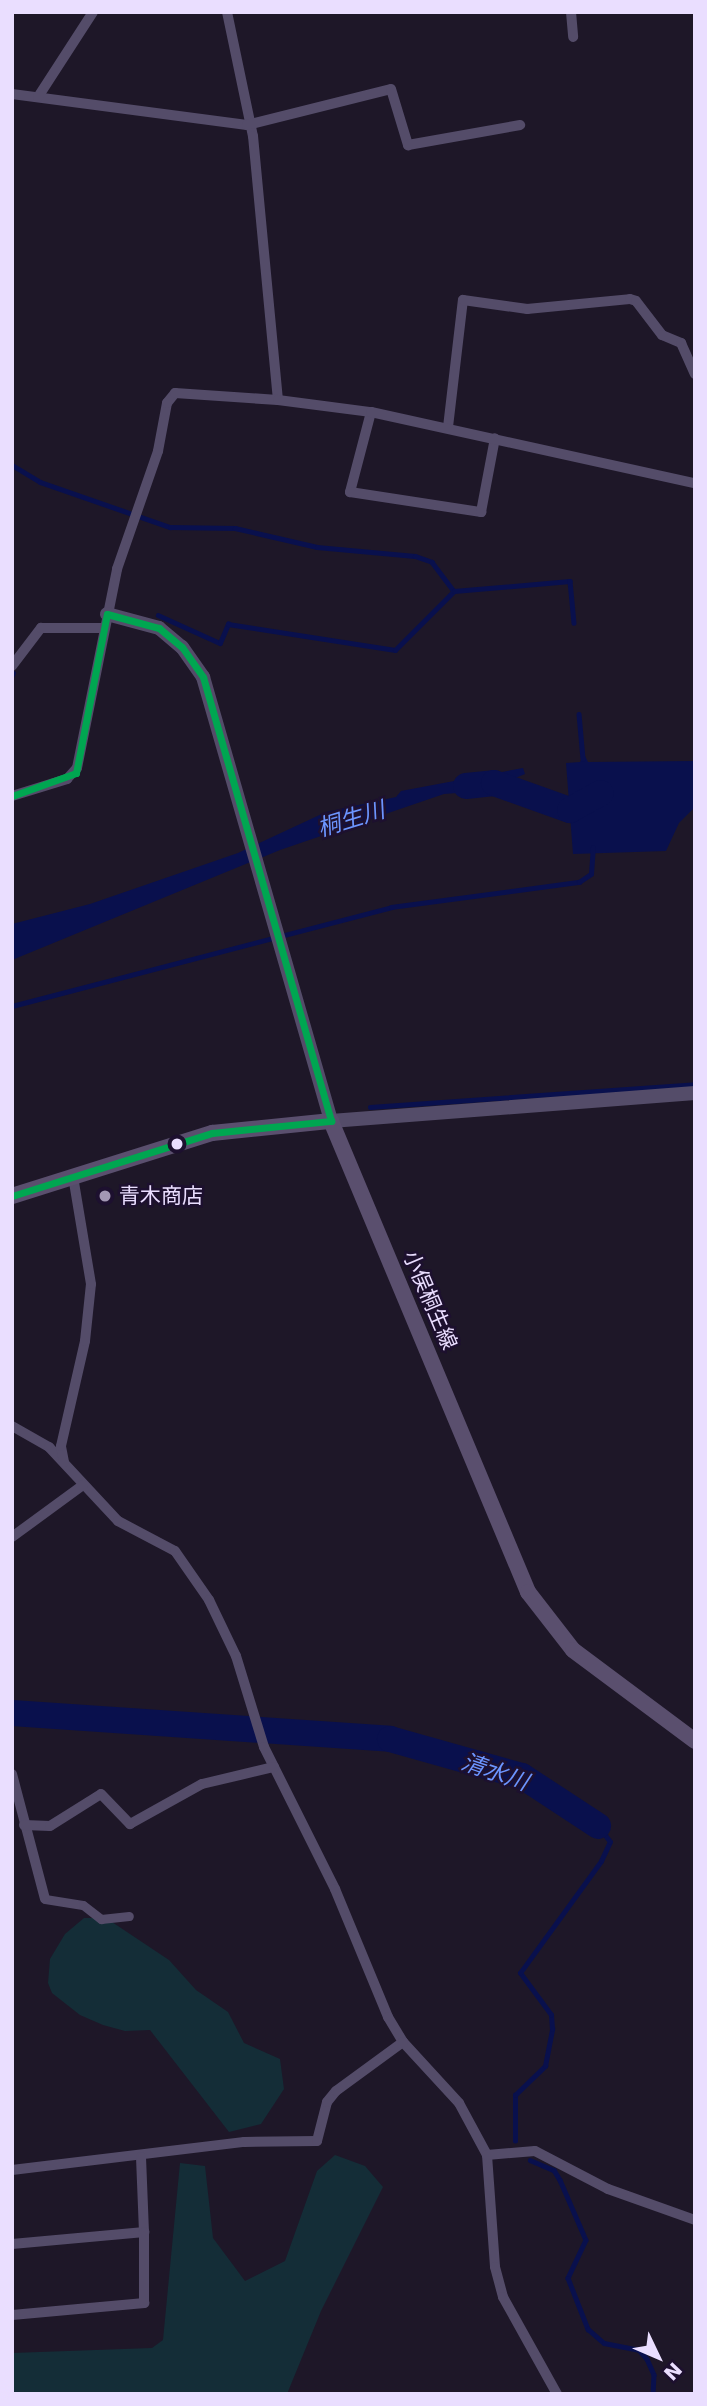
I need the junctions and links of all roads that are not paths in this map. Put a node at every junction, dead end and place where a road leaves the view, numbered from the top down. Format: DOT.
graph roads {
  1 [pos="93,12"];
  2 [pos="227,12"];
  3 [pos="571,12"];
  4 [pos="573,37"];
  5 [pos="12,94"];
  6 [pos="38,97"];
  7 [pos="247,125"];
  8 [pos="520,125"];
  9 [pos="695,374"];
  10 [pos="278,400"];
  11 [pos="371,412"];
  12 [pos="448,427"];
  13 [pos="495,438"];
  14 [pos="695,483"];
  15 [pos="106,621"];
  16 [pos="12,666"];
  17 [pos="12,796"];
  18 [pos="695,1093"];
  19 [pos="331,1121"];
  20 [pos="73,1177"];
  21 [pos="12,1196"];
  22 [pos="12,1426"];
  23 [pos="65,1465"];
  24 [pos="83,1485"];
  25 [pos="12,1538"];
  26 [pos="695,1741"];
  27 [pos="274,1767"];
  28 [pos="12,1774"];
  29 [pos="24,1825"];
  30 [pos="46,1899"];
  31 [pos="129,1916"];
  32 [pos="402,2042"];
  33 [pos="487,2155"];
  34 [pos="141,2157"];
  35 [pos="12,2170"];
  36 [pos="695,2220"];
  37 [pos="144,2232"];
  38 [pos="12,2244"];
  39 [pos="12,2315"];
  40 [pos="557,2394"];
  1 -- 6 [label="street"];
  2 -- 7 [label="street"];
  3 -- 4 [label="street"];
  5 -- 6 [label="street"];
  6 -- 7 [label="street"];
  7 -- 8 [label="street"];
  7 -- 10 [label="street"];
  9 -- 12 [label="street"];
  10 -- 11 [label="street"];
  10 -- 15 [label="street"];
  11 -- 12 [label="street"];
  11 -- 13 [label="street"];
  12 -- 13 [label="street"];
  13 -- 14 [label="street"];
  15 -- 16 [label="street"];
  15 -- 17 [label="street"];
  15 -- 19 [label="street"];
  18 -- 19 [label="street"];
  19 -- 20 [label="main road"];
  19 -- 26 [label="main road, 小俣桐生線"];
  20 -- 21 [label="main road"];
  20 -- 23 [label="street"];
  22 -- 23 [label="street"];
  23 -- 24 [label="street"];
  24 -- 25 [label="street"];
  24 -- 27 [label="street"];
  27 -- 29 [label="street"];
  27 -- 32 [label="street"];
  28 -- 29 [label="street"];
  29 -- 30 [label="street"];
  30 -- 31 [label="street"];
  32 -- 33 [label="street"];
  32 -- 34 [label="street"];
  33 -- 36 [label="street"];
  33 -- 40 [label="street"];
  34 -- 35 [label="street"];
  34 -- 37 [label="street"];
  37 -- 38 [label="street"];
  37 -- 39 [label="street"];
}
